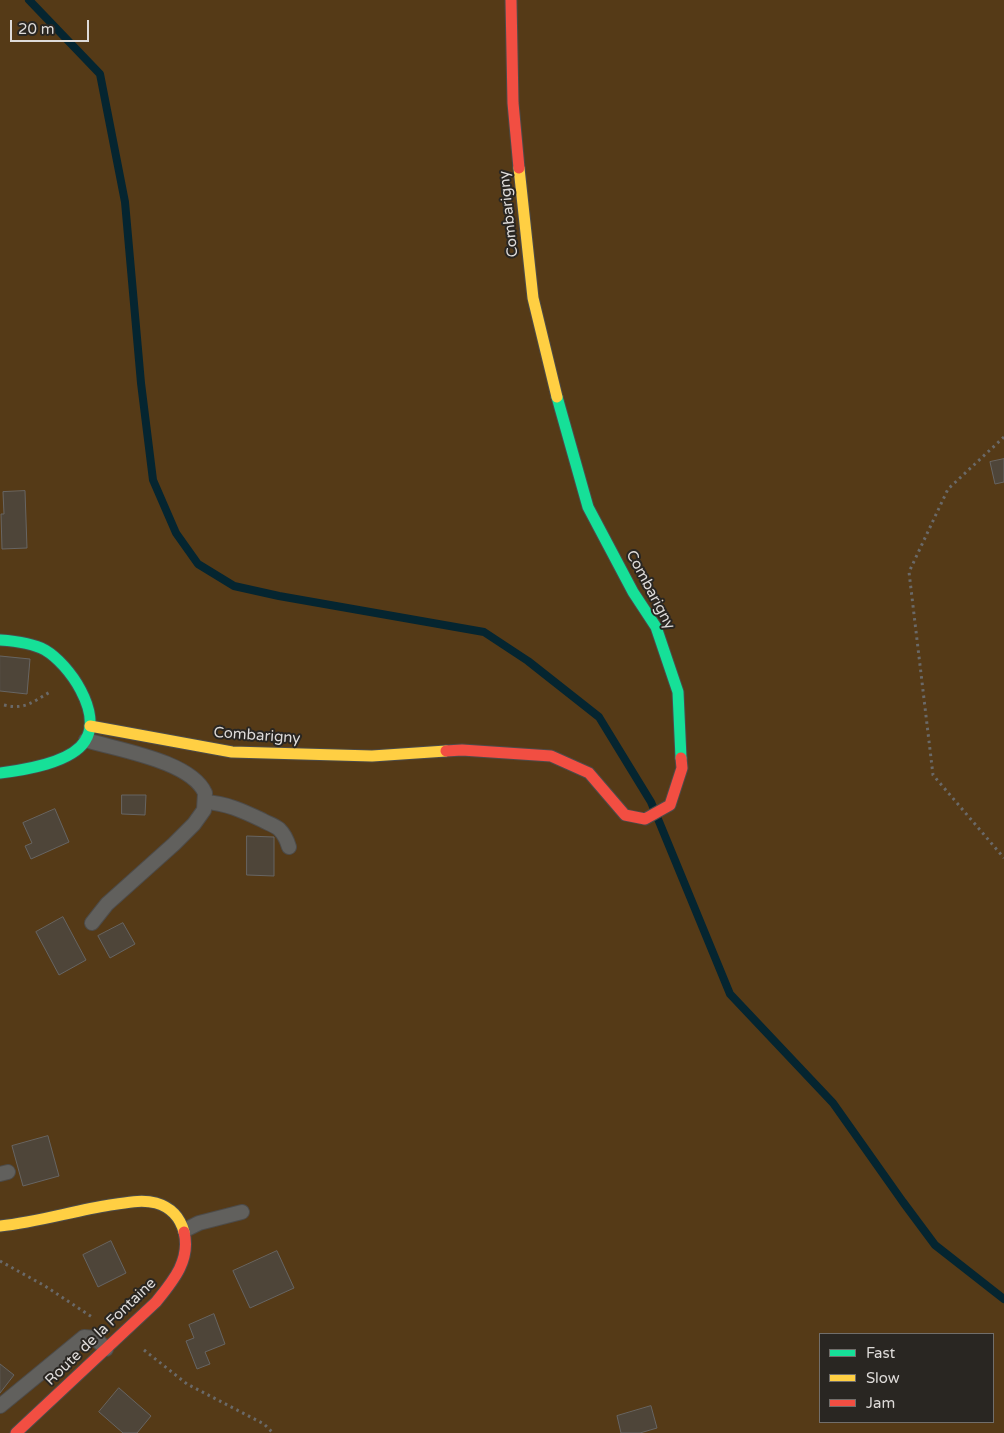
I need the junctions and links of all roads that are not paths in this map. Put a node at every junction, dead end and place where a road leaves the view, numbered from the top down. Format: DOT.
graph roads {
  1 [pos="510,0"];
  2 [pos="0,640"];
  3 [pos="90,726"];
  4 [pos="86,740"];
  5 [pos="0,773"];
  6 [pos="205,802"];
  7 [pos="289,847"];
  8 [pos="92,923"];
  9 [pos="242,1212"];
  10 [pos="0,1226"];
  11 [pos="185,1230"];
  12 [pos="106,1348"];
  13 [pos="0,1406"];
  14 [pos="16,1433"];
  1 -- 3 [label="street, Combarigny"];
  2 -- 3 [label="street"];
  3 -- 4 [label="street"];
  4 -- 5 [label="street"];
  4 -- 6 [label="lane"];
  6 -- 7 [label="lane"];
  6 -- 8 [label="lane"];
  9 -- 11 [label="lane"];
  10 -- 11 [label="street"];
  11 -- 12 [label="street, Route de la Fontaine"];
  12 -- 13 [label="lane"];
  12 -- 14 [label="street, Route de la Fontaine"];
}
